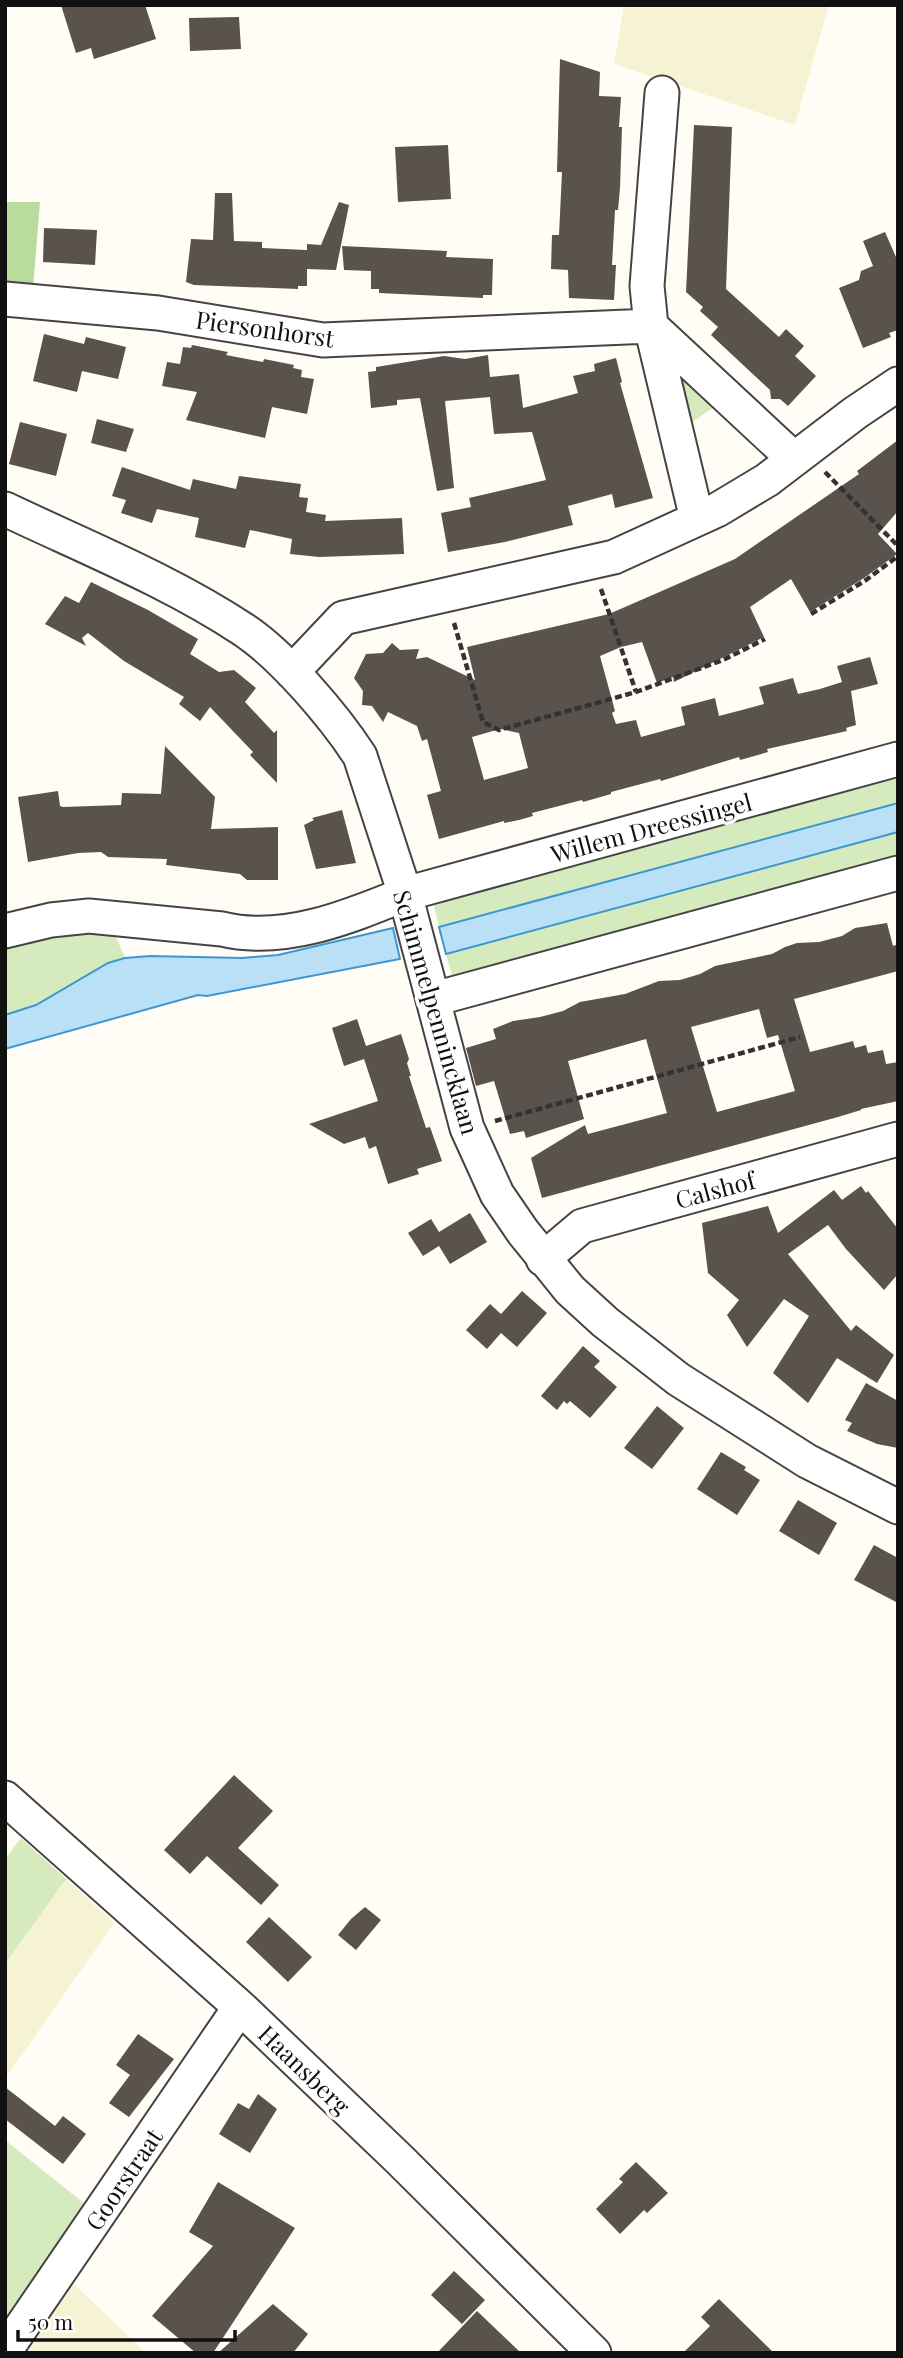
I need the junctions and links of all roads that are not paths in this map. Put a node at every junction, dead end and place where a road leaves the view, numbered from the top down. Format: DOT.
graph roads {
  1 [pos="662,93"];
  2 [pos="5,299"];
  3 [pos="650,326"];
  4 [pos="898,384"];
  5 [pos="799,455"];
  6 [pos="5,509"];
  7 [pos="697,519"];
  8 [pos="292,672"];
  9 [pos="898,759"];
  10 [pos="898,873"];
  11 [pos="405,894"];
  12 [pos="5,931"];
  13 [pos="434,999"];
  14 [pos="898,1139"];
  15 [pos="543,1259"];
  16 [pos="898,1507"];
  17 [pos="5,1798"];
  18 [pos="240,2007"];
  19 [pos="5,2351"];
  20 [pos="594,2353"];
  1 -- 3 [label="street"];
  2 -- 3 [label="street, Piersonhorst"];
  3 -- 5 [label="street"];
  3 -- 7 [label="street"];
  4 -- 5 [label="street"];
  5 -- 7 [label="street"];
  6 -- 8 [label="street, Schimmelpennincklaan"];
  7 -- 8 [label="street"];
  8 -- 11 [label="street, Schimmelpennincklaan"];
  9 -- 11 [label="street, Willem Dreessingel"];
  10 -- 13 [label="street"];
  11 -- 12 [label="street, Willem Dreessingel"];
  11 -- 13 [label="street, Schimmelpennincklaan"];
  13 -- 15 [label="street, Schimmelpennincklaan"];
  14 -- 15 [label="street, Calshof"];
  15 -- 16 [label="street, Schimmelpennincklaan"];
  17 -- 18 [label="street, Haansberg"];
  18 -- 19 [label="street, Goorstraat"];
  18 -- 20 [label="street, Haansberg"];
}
